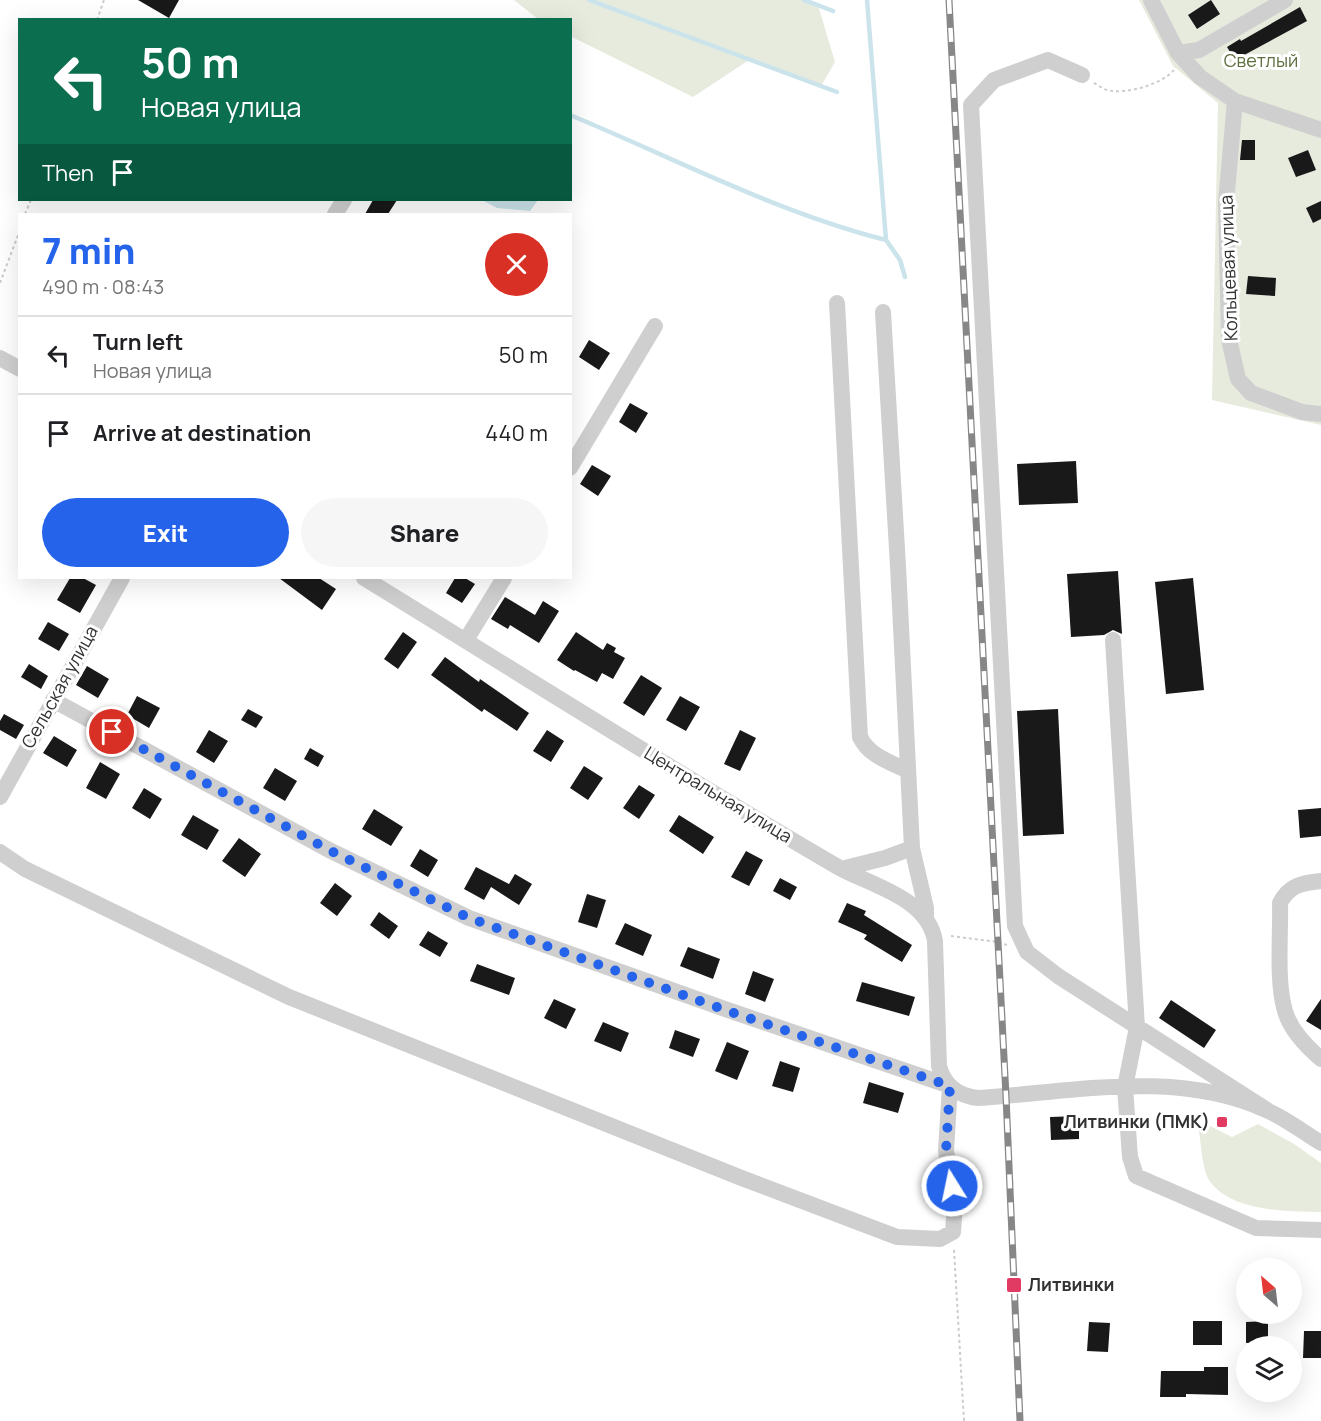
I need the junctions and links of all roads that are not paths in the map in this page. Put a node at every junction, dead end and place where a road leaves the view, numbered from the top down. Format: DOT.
graph roads {
  1 [pos="1151,0"];
  2 [pos="1286,0"];
  3 [pos="1179,53"];
  4 [pos="1082,75"];
  5 [pos="1235,101"];
  6 [pos="1321,130"];
  7 [pos="837,303"];
  8 [pos="883,312"];
  9 [pos="655,326"];
  10 [pos="1321,414"];
  11 [pos="572,465"];
  12 [pos="121,579"];
  13 [pos="366,579"];
  14 [pos="503,579"];
  15 [pos="465,640"];
  16 [pos="1113,640"];
  17 [pos="53,700"];
  18 [pos="908,771"];
  19 [pos="0,797"];
  20 [pos="912,848"];
  21 [pos="0,852"];
  22 [pos="841,869"];
  23 [pos="1321,881"];
  24 [pos="928,921"];
  25 [pos="1137,1027"];
  26 [pos="1321,1059"];
  27 [pos="950,1086"];
  28 [pos="1125,1087"];
  29 [pos="1267,1110"];
  30 [pos="1321,1143"];
  31 [pos="1321,1230"];
  1 -- 3 [label="street"];
  2 -- 3 [label="street"];
  3 -- 5 [label="street"];
  4 -- 25 [label="street"];
  5 -- 6 [label="street"];
  5 -- 10 [label="street, Кольцевая улица"];
  7 -- 18 [label="street"];
  8 -- 18 [label="street"];
  9 -- 11 [label="street"];
  12 -- 17 [label="street, Сельская улица"];
  13 -- 15 [label="street, Центральная улица"];
  14 -- 15 [label="street"];
  15 -- 22 [label="street, Центральная улица"];
  16 -- 25 [label="street"];
  17 -- 19 [label="street, Сельская улица"];
  17 -- 27 [label="street"];
  18 -- 20 [label="street"];
  20 -- 22 [label="street"];
  20 -- 24 [label="street"];
  21 -- 27 [label="street"];
  22 -- 24 [label="street, Центральная улица"];
  23 -- 26 [label="street"];
  24 -- 27 [label="street"];
  25 -- 28 [label="street"];
  25 -- 29 [label="street"];
  27 -- 28 [label="street"];
  28 -- 29 [label="street"];
  28 -- 31 [label="street"];
  29 -- 30 [label="street"];
}
